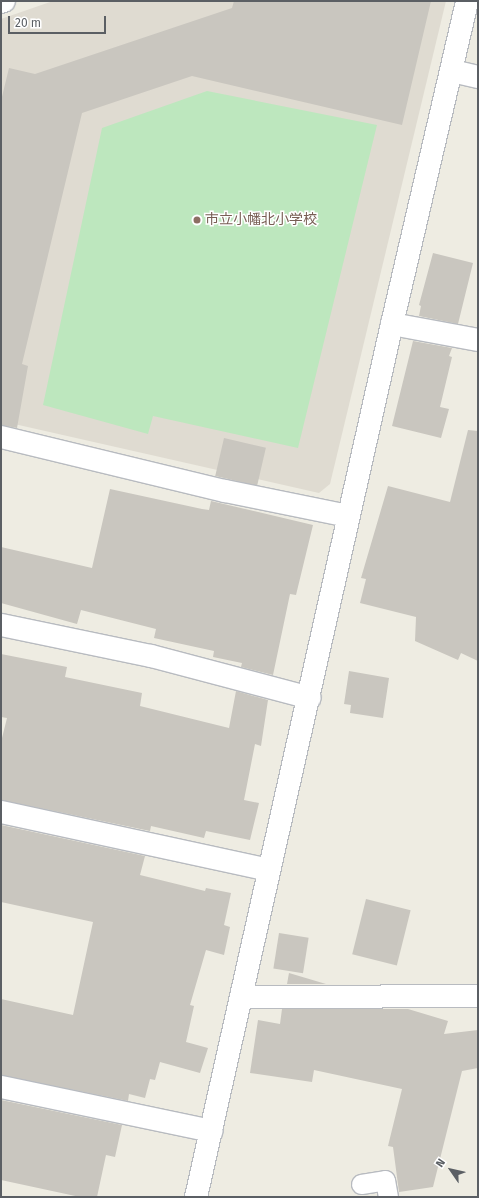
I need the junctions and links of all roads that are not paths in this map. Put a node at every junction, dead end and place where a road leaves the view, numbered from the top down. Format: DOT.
graph roads {
  1 [pos="4,1"];
  2 [pos="467,1"];
  3 [pos="1,2"];
  4 [pos="452,71"];
  5 [pos="478,77"];
  6 [pos="392,324"];
  7 [pos="478,340"];
  8 [pos="1,437"];
  9 [pos="348,516"];
  10 [pos="1,625"];
  11 [pos="310,698"];
  12 [pos="1,812"];
  13 [pos="268,870"];
  14 [pos="478,996"];
  15 [pos="241,997"];
  16 [pos="1,1087"];
  17 [pos="211,1131"];
  18 [pos="361,1184"];
  19 [pos="196,1197"];
  20 [pos="388,1197"];
  1 -- 3 [label="street"];
  2 -- 4 [label="street"];
  4 -- 5 [label="street"];
  4 -- 6 [label="street"];
  6 -- 7 [label="street"];
  6 -- 9 [label="street"];
  8 -- 9 [label="street"];
  9 -- 11 [label="street"];
  10 -- 11 [label="street"];
  11 -- 13 [label="street"];
  12 -- 13 [label="street"];
  13 -- 15 [label="street"];
  14 -- 15 [label="street"];
  15 -- 17 [label="street"];
  16 -- 17 [label="street"];
  17 -- 19 [label="street"];
  18 -- 20 [label="lane"];
}
